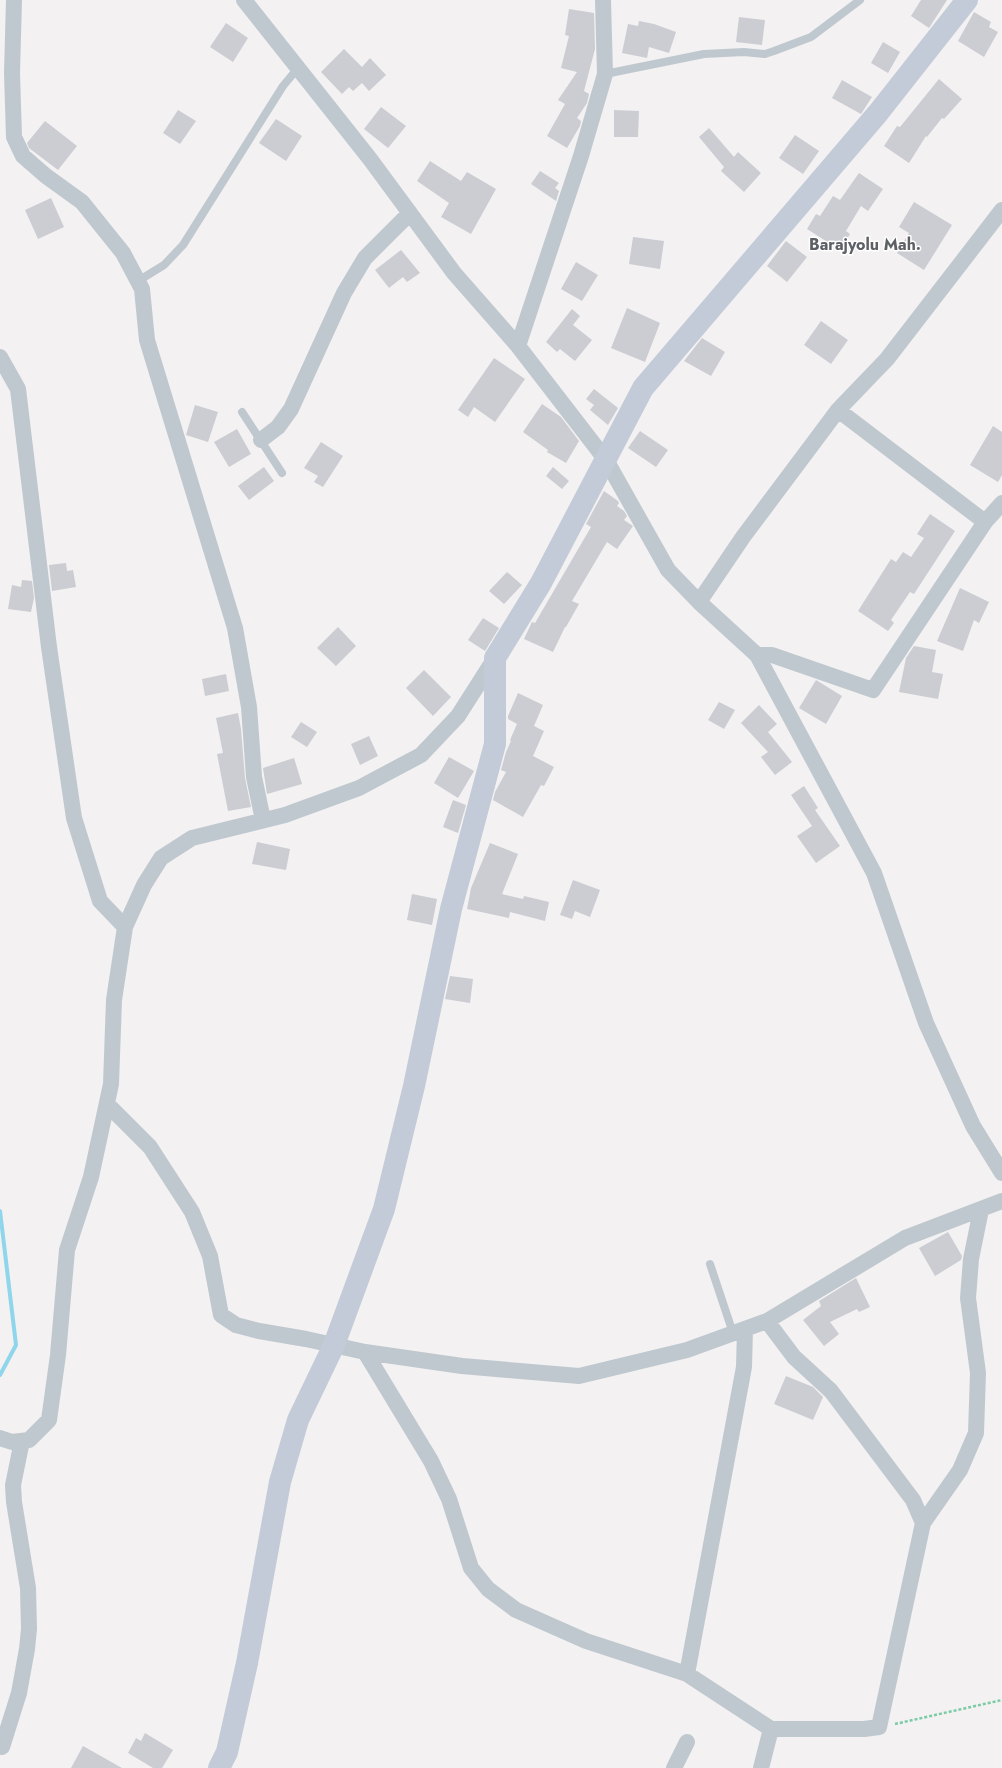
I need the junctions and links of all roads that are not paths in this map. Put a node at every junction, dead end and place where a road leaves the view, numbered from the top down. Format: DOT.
graph roads {
  1 [pos="14,0"];
  2 [pos="244,0"];
  3 [pos="603,0"];
  4 [pos="860,0"];
  5 [pos="967,0"];
  6 [pos="298,68"];
  7 [pos="604,74"];
  8 [pos="1002,210"];
  9 [pos="410,213"];
  10 [pos="138,281"];
  11 [pos="518,346"];
  12 [pos="0,357"];
  13 [pos="838,410"];
  14 [pos="242,412"];
  15 [pos="261,440"];
  16 [pos="606,460"];
  17 [pos="282,473"];
  18 [pos="1002,503"];
  19 [pos="985,522"];
  20 [pos="699,602"];
  21 [pos="757,656"];
  22 [pos="495,658"];
  23 [pos="263,820"];
  24 [pos="125,927"];
  25 [pos="107,1104"];
  26 [pos="1002,1172"];
  27 [pos="1002,1201"];
  28 [pos="981,1210"];
  29 [pos="710,1264"];
  30 [pos="767,1321"];
  31 [pos="739,1331"];
  32 [pos="334,1345"];
  33 [pos="365,1352"];
  34 [pos="11,1440"];
  35 [pos="923,1523"];
  36 [pos="687,1674"];
  37 [pos="771,1729"];
  38 [pos="687,1742"];
  39 [pos="2,1747"];
  40 [pos="219,1768"];
  41 [pos="674,1768"];
  42 [pos="761,1768"];
  1 -- 10 [label="street"];
  2 -- 6 [label="street"];
  3 -- 7 [label="street"];
  4 -- 7 [label="lane"];
  5 -- 16 [label="street"];
  6 -- 9 [label="street"];
  6 -- 10 [label="lane"];
  7 -- 11 [label="street"];
  8 -- 13 [label="street"];
  9 -- 11 [label="street"];
  9 -- 15 [label="street"];
  10 -- 23 [label="street"];
  11 -- 16 [label="street"];
  12 -- 24 [label="street"];
  13 -- 19 [label="street"];
  13 -- 20 [label="street"];
  14 -- 15 [label="lane"];
  15 -- 17 [label="lane"];
  16 -- 20 [label="street"];
  16 -- 22 [label="street"];
  18 -- 19 [label="street"];
  19 -- 21 [label="street"];
  20 -- 21 [label="street"];
  21 -- 26 [label="street"];
  22 -- 23 [label="street"];
  22 -- 32 [label="street"];
  23 -- 24 [label="street"];
  24 -- 25 [label="street"];
  25 -- 32 [label="street"];
  25 -- 34 [label="street"];
  27 -- 28 [label="street"];
  28 -- 30 [label="street"];
  28 -- 35 [label="street"];
  29 -- 31 [label="lane"];
  30 -- 31 [label="street"];
  30 -- 35 [label="street"];
  31 -- 33 [label="street"];
  31 -- 36 [label="street"];
  32 -- 33 [label="street"];
  32 -- 40 [label="street"];
  33 -- 36 [label="street"];
  34 -- 39 [label="street"];
  35 -- 37 [label="street"];
  36 -- 37 [label="street"];
  37 -- 42 [label="street"];
  38 -- 41 [label="street"];
}
